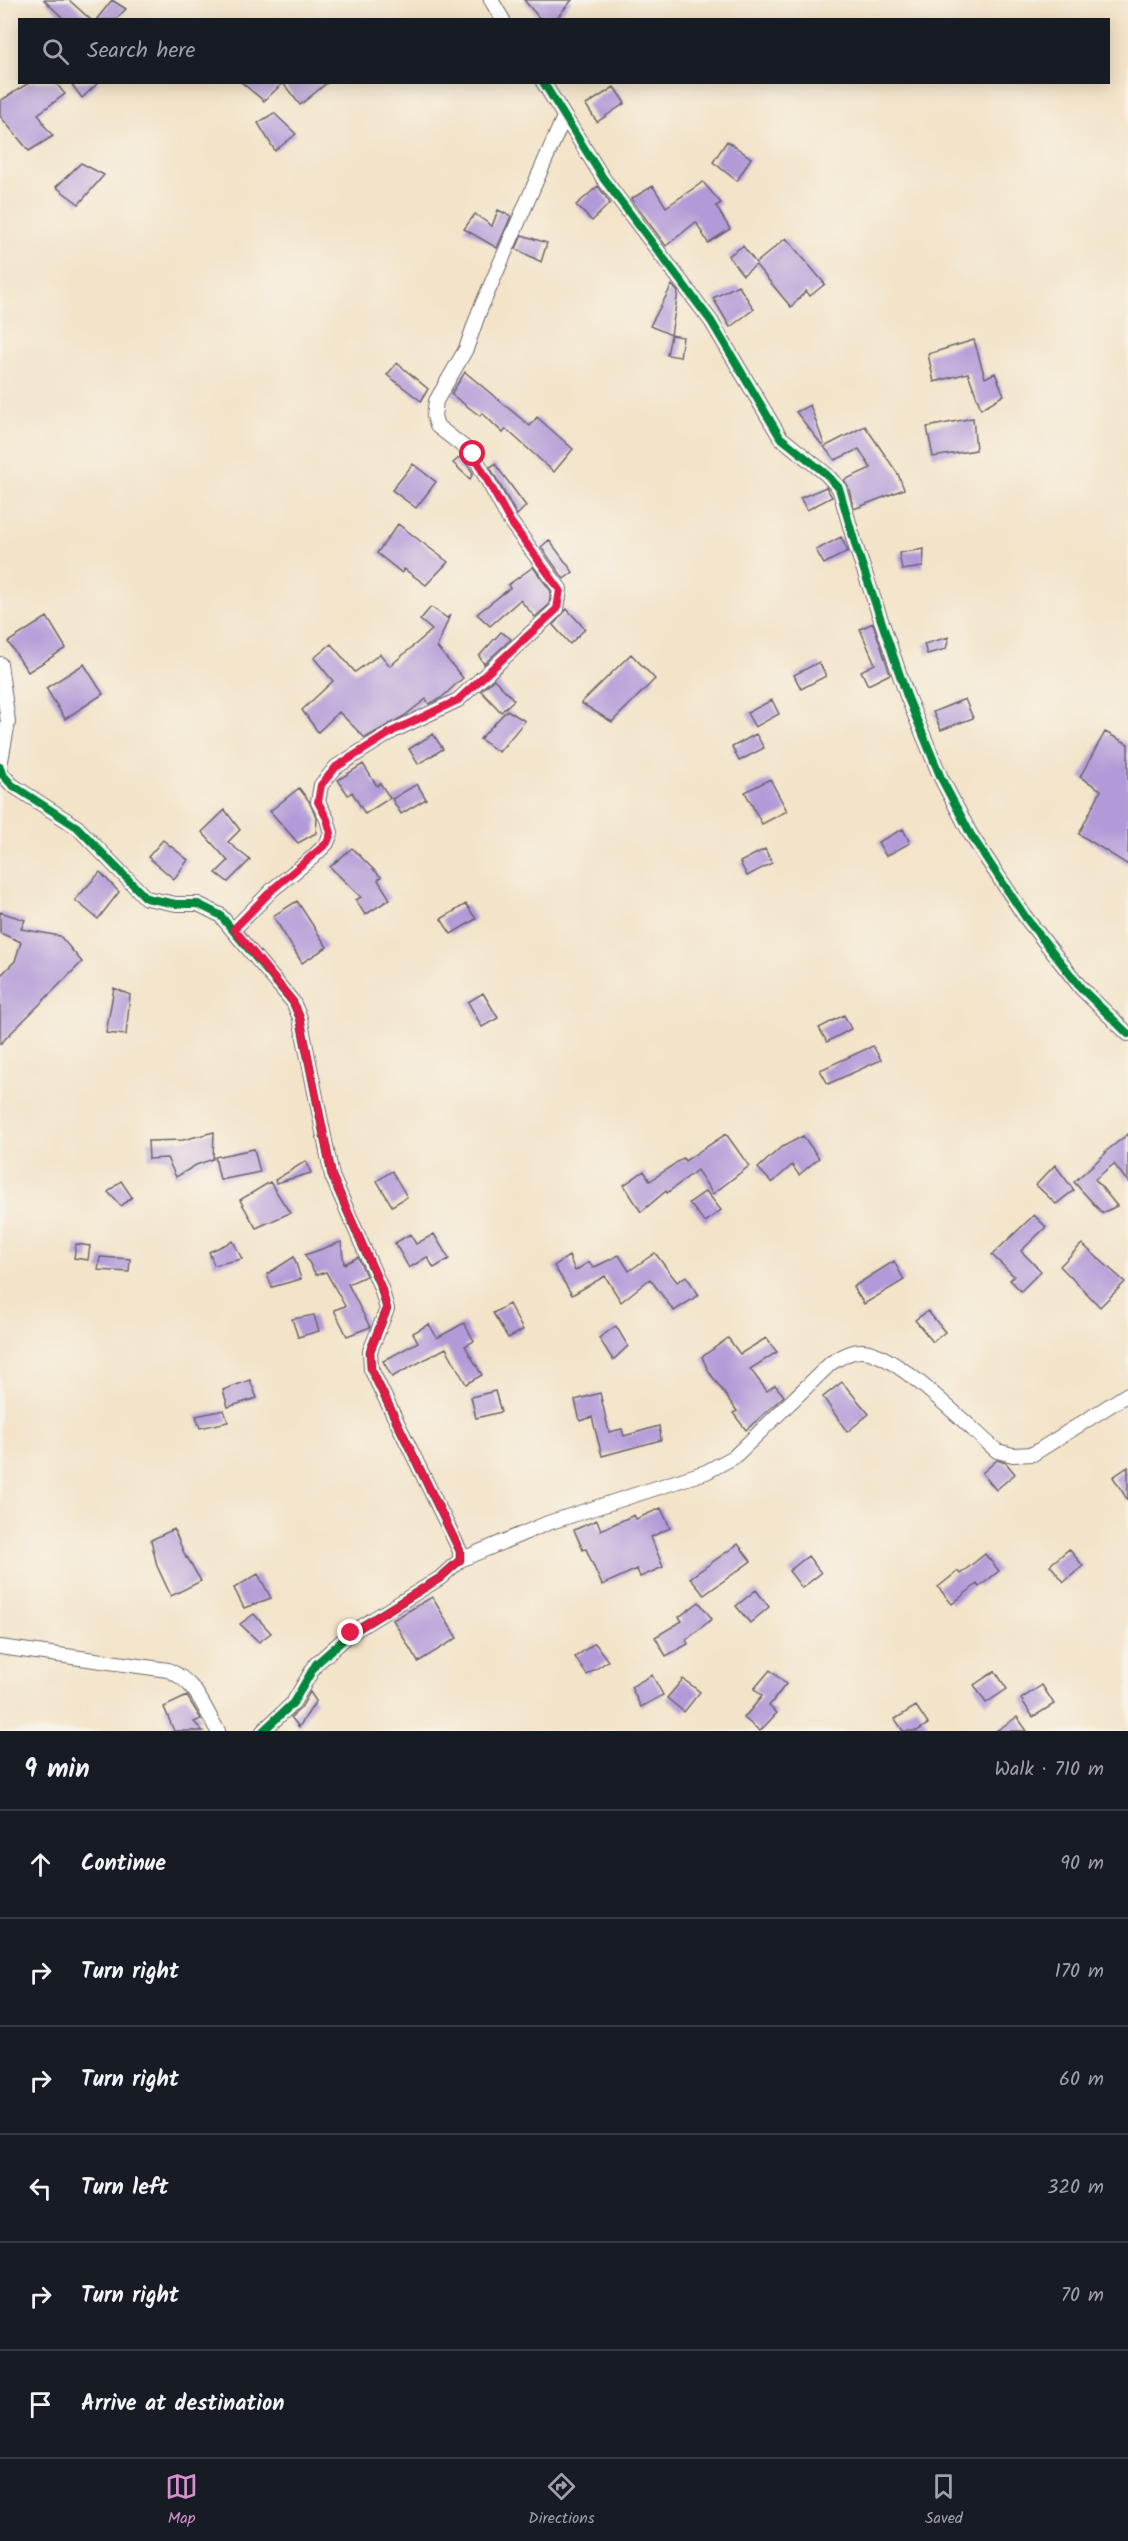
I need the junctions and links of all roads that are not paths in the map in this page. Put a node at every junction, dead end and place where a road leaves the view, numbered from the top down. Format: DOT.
graph roads {
  1 [pos="491,0"];
  2 [pos="502,18"];
  3 [pos="544,84"];
  4 [pos="564,117"];
  5 [pos="0,664"];
  6 [pos="1,770"];
  7 [pos="234,929"];
  8 [pos="1128,1034"];
  9 [pos="1128,1394"];
  10 [pos="460,1560"];
  11 [pos="0,1647"];
  12 [pos="218,1731"];
  13 [pos="263,1731"];
  1 -- 2 [label="street"];
  3 -- 4 [label="street"];
  4 -- 7 [label="street"];
  4 -- 8 [label="street"];
  5 -- 6 [label="street"];
  6 -- 7 [label="street"];
  7 -- 10 [label="street"];
  9 -- 10 [label="street"];
  10 -- 13 [label="street"];
  11 -- 12 [label="street"];
}
